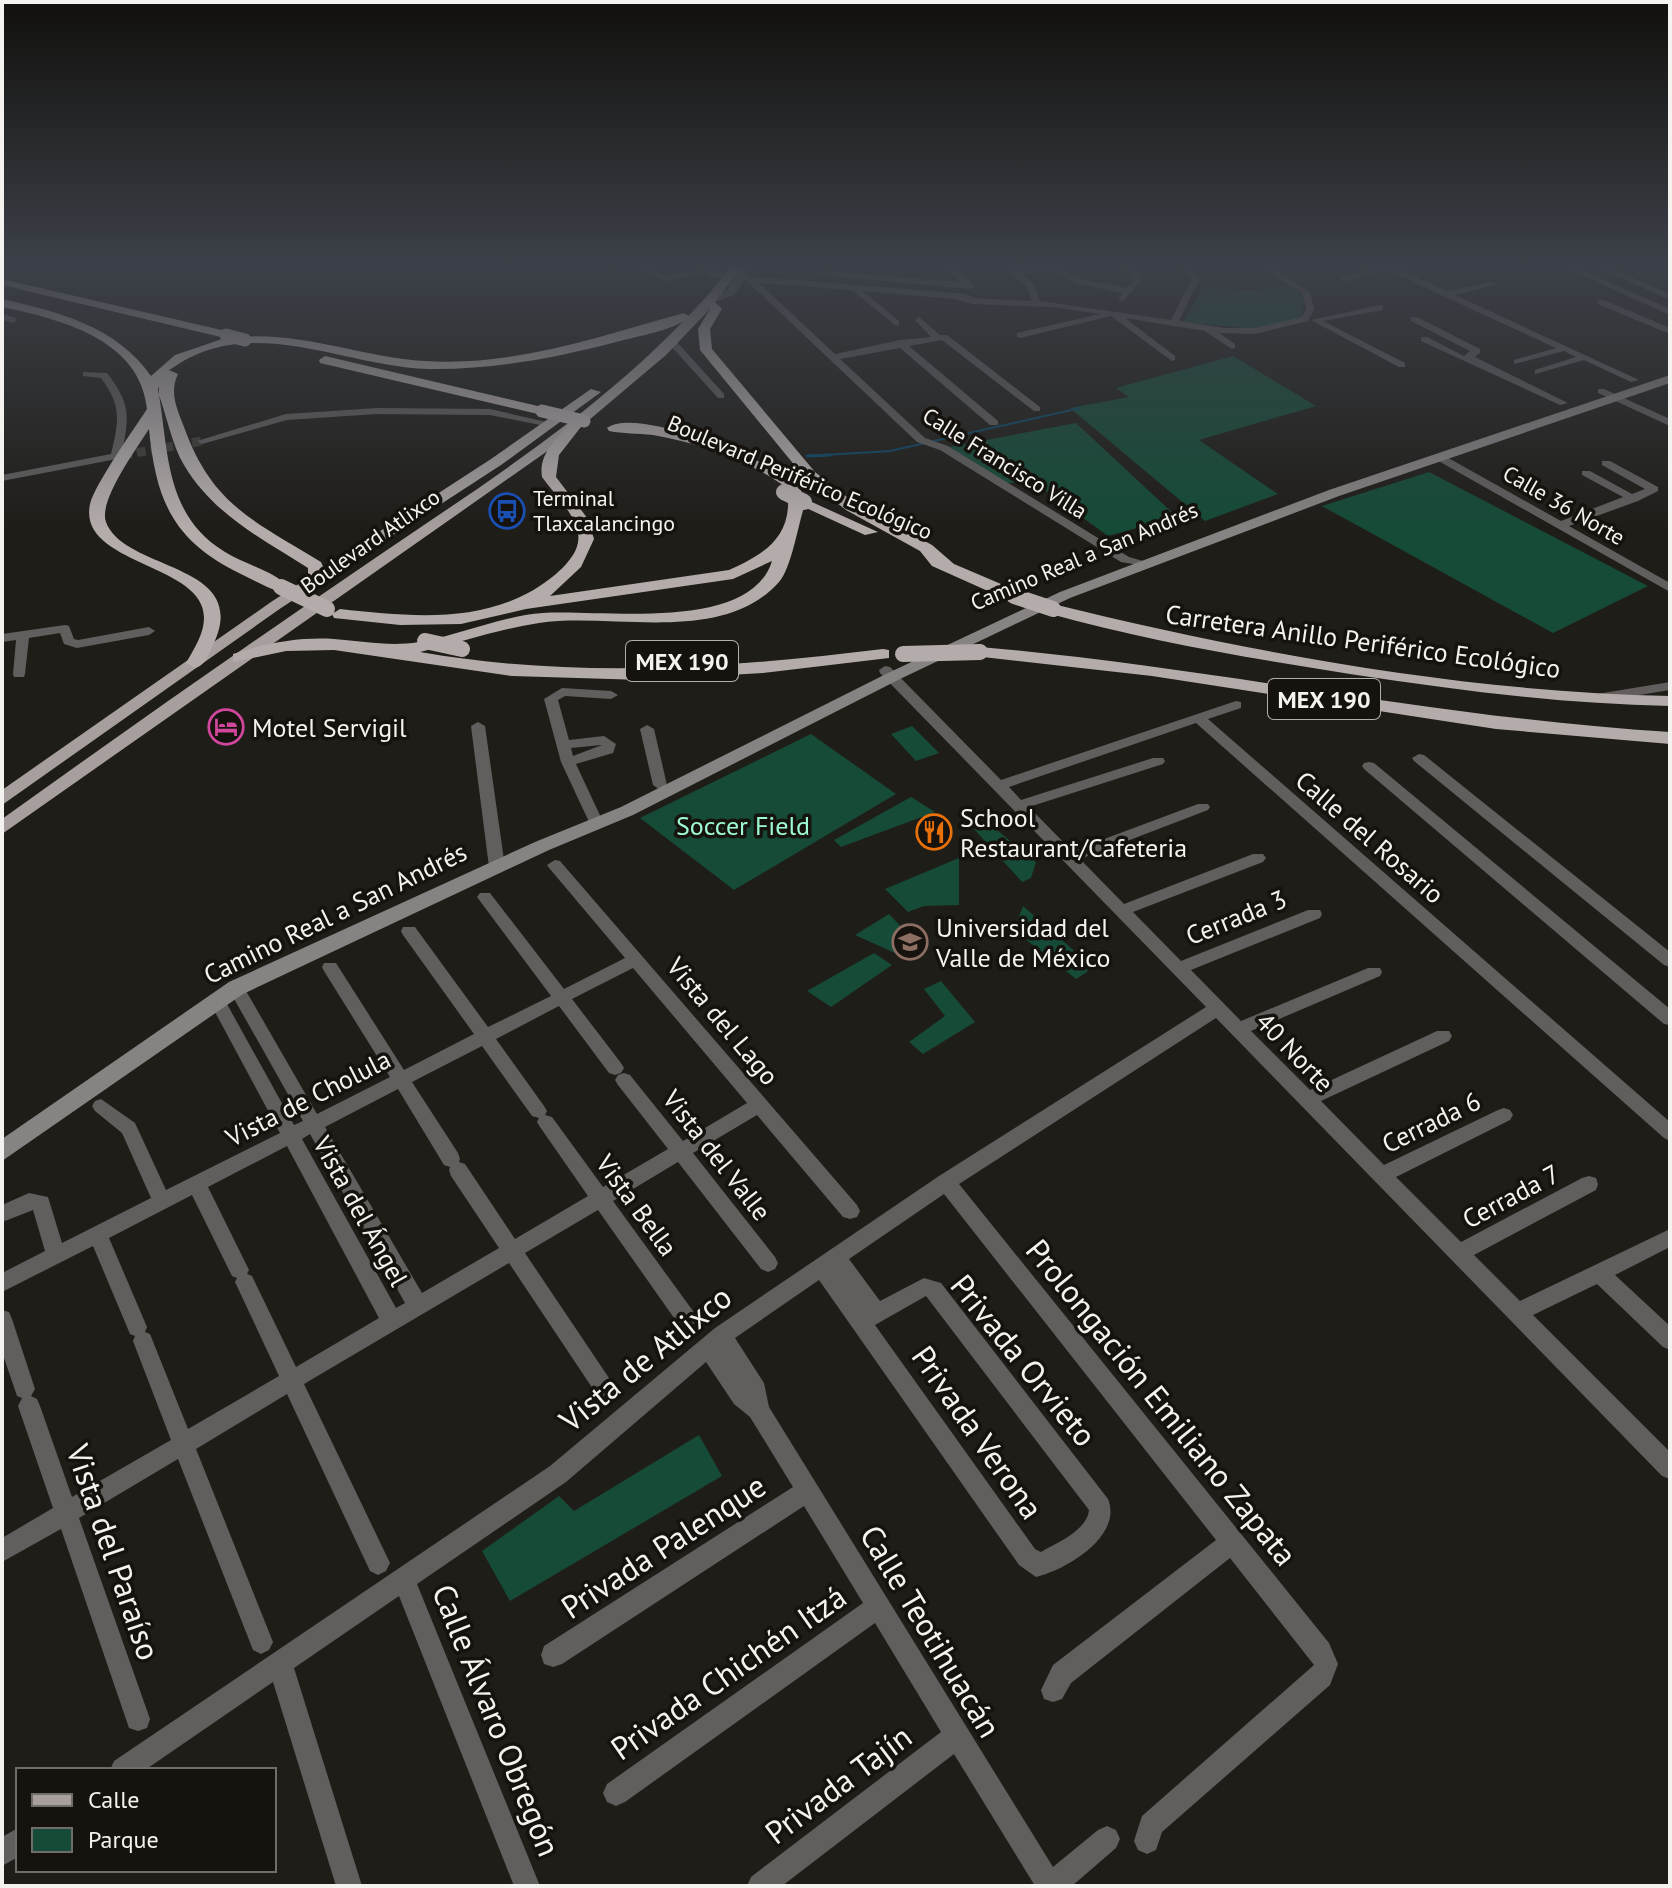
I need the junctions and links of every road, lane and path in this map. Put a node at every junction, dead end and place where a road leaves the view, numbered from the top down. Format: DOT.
graph roads {
  1 [pos="124,352"];
  2 [pos="198,352"];
  3 [pos="223,352"];
  4 [pos="293,352"];
  5 [pos="354,352"];
  6 [pos="547,352"];
  7 [pos="584,352"];
  8 [pos="644,352"];
  9 [pos="662,352"];
  10 [pos="681,352"];
  11 [pos="708,352"];
  12 [pos="829,352"];
  13 [pos="858,352"];
  14 [pos="911,352"];
  15 [pos="961,352"];
  16 [pos="1164,352"];
  17 [pos="1376,352"];
  18 [pos="1451,352"];
  19 [pos="1475,352"];
  20 [pos="1551,352"];
  21 [pos="1574,352"];
  22 [pos="304,355"];
  23 [pos="835,357"];
  24 [pos="1585,357"];
  25 [pos="1172,358"];
  26 [pos="1517,362"];
  27 [pos="1402,365"];
  28 [pos="1670,368"];
  29 [pos="1538,372"];
  30 [pos="86,374"];
  31 [pos="1670,379"];
  32 [pos="1634,380"];
  33 [pos="152,388"];
  34 [pos="1601,391"];
  35 [pos="721,396"];
  36 [pos="1614,398"];
  37 [pos="1560,404"];
  38 [pos="1037,409"];
  39 [pos="152,412"];
  40 [pos="175,421"];
  41 [pos="577,423"];
  42 [pos="994,423"];
  43 [pos="1523,423"];
  44 [pos="1670,423"];
  45 [pos="550,424"];
  46 [pos="614,428"];
  47 [pos="202,441"];
  48 [pos="1439,457"];
  49 [pos="496,462"];
  50 [pos="1606,463"];
  51 [pos="514,468"];
  52 [pos="1586,473"];
  53 [pos="2,478"];
  54 [pos="166,493"];
  55 [pos="1634,499"];
  56 [pos="1253,517"];
  57 [pos="1559,526"];
  58 [pos="785,541"];
  59 [pos="1125,560"];
  60 [pos="1146,565"];
  61 [pos="949,568"];
  62 [pos="314,579"];
  63 [pos="1670,588"];
  64 [pos="519,606"];
  65 [pos="1053,609"];
  66 [pos="334,611"];
  67 [pos="149,631"];
  68 [pos="23,635"];
  69 [pos="2,638"];
  70 [pos="385,651"];
  71 [pos="239,658"];
  72 [pos="195,663"];
  73 [pos="887,667"];
  74 [pos="19,674"];
  75 [pos="1670,686"];
  76 [pos="611,695"];
  77 [pos="1592,699"];
  78 [pos="1670,701"];
  79 [pos="1236,705"];
  80 [pos="1197,717"];
  81 [pos="478,726"];
  82 [pos="647,729"];
  83 [pos="1670,738"];
  84 [pos="562,745"];
  85 [pos="1419,758"];
  86 [pos="1158,761"];
  87 [pos="568,762"];
  88 [pos="1369,766"];
  89 [pos="660,785"];
  90 [pos="998,786"];
  91 [pos="2,799"];
  92 [pos="1017,806"];
  93 [pos="1203,807"];
  94 [pos="595,820"];
  95 [pos="2,828"];
  96 [pos="1069,858"];
  97 [pos="1258,858"];
  98 [pos="555,865"];
  99 [pos="497,867"];
  100 [pos="485,897"];
  101 [pos="1121,911"];
  102 [pos="1314,914"];
  103 [pos="409,931"];
  104 [pos="637,959"];
  105 [pos="1670,961"];
  106 [pos="330,967"];
  107 [pos="1177,969"];
  108 [pos="1374,972"];
  109 [pos="236,988"];
  110 [pos="561,998"];
  111 [pos="216,999"];
  112 [pos="1217,1009"];
  113 [pos="1670,1019"];
  114 [pos="1237,1030"];
  115 [pos="1443,1036"];
  116 [pos="485,1037"];
  117 [pos="401,1080"];
  118 [pos="1306,1100"];
  119 [pos="759,1105"];
  120 [pos="101,1106"];
  121 [pos="1504,1115"];
  122 [pos="314,1124"];
  123 [pos="1670,1133"];
  124 [pos="291,1136"];
  125 [pos="2,1151"];
  126 [pos="680,1151"];
  127 [pos="1380,1176"];
  128 [pos="946,1182"];
  129 [pos="196,1183"];
  130 [pos="1589,1184"];
  131 [pos="601,1198"];
  132 [pos="162,1201"];
  133 [pos="850,1211"];
  134 [pos="5,1213"];
  135 [pos="98,1234"];
  136 [pos="1670,1238"];
  137 [pos="512,1251"];
  138 [pos="1457,1254"];
  139 [pos="56,1255"];
  140 [pos="829,1262"];
  141 [pos="768,1263"];
  142 [pos="1599,1273"];
  143 [pos="2,1283"];
  144 [pos="418,1306"];
  145 [pos="1519,1312"];
  146 [pos="686,1318"];
  147 [pos="869,1318"];
  148 [pos="2,1319"];
  149 [pos="392,1321"];
  150 [pos="715,1340"];
  151 [pos="1670,1340"];
  152 [pos="291,1380"];
  153 [pos="604,1388"];
  154 [pos="183,1444"];
  155 [pos="1670,1468"];
  156 [pos="808,1490"];
  157 [pos="67,1513"];
  158 [pos="1102,1517"];
  159 [pos="1232,1542"];
  160 [pos="2,1551"];
  161 [pos="378,1563"];
  162 [pos="404,1580"];
  163 [pos="879,1606"];
  164 [pos="261,1642"];
  165 [pos="553,1655"];
  166 [pos="280,1664"];
  167 [pos="1053,1690"];
  168 [pos="138,1719"];
  169 [pos="957,1736"];
  170 [pos="126,1768"];
  171 [pos="616,1793"];
  172 [pos="1107,1839"];
  173 [pos="1147,1841"];
  174 [pos="349,1886"];
  175 [pos="527,1886"];
  176 [pos="760,1886"];
  177 [pos="1050,1886"];
  1 -- 33 [label="highway"];
  2 -- 33 [label="highway"];
  3 -- 40 [label="highway"];
  4 -- 22 [label="highway, Boulevard Periférico Ecológico"];
  5 -- 6 [label="highway"];
  7 -- 22 [label="highway"];
  8 -- 45 [label="main road, Boulevard Atlixco"];
  9 -- 41 [label="main road, Boulevard Atlixco"];
  10 -- 35 [label="street"];
  11 -- 61 [label="highway"];
  12 -- 23 [label="street, Calle Francisco Villa"];
  13 -- 23 [label="street"];
  14 -- 42 [label="street"];
  15 -- 38 [label="street"];
  16 -- 25 [label="street"];
  17 -- 27 [label="street"];
  18 -- 37 [label="street"];
  19 -- 37 [label="street"];
  20 -- 26 [label="street"];
  21 -- 24 [label="street"];
  22 -- 46 [label="highway, Boulevard Periférico Ecológico, bridge"];
  23 -- 59 [label="street, Calle Francisco Villa"];
  24 -- 29 [label="street"];
  24 -- 32 [label="street"];
  28 -- 32 [label="main road, Camino Real a San Andrés"];
  30 -- 53 [label="street"];
  31 -- 36 [label="main road, Camino Real a San Andrés"];
  32 -- 34 [label="main road, Camino Real a San Andrés"];
  33 -- 39 [label="highway"];
  34 -- 36 [label="street"];
  34 -- 37 [label="main road, Camino Real a San Andrés"];
  36 -- 43 [label="main road, Camino Real a San Andrés"];
  36 -- 44 [label="street"];
  37 -- 43 [label="main road, Camino Real a San Andrés"];
  39 -- 54 [label="highway"];
  39 -- 72 [label="highway"];
  40 -- 54 [label="highway"];
  40 -- 62 [label="highway"];
  41 -- 51 [label="main road, Boulevard Atlixco"];
  41 -- 64 [label="highway"];
  43 -- 48 [label="main road, Camino Real a San Andrés"];
  43 -- 56 [label="main road, Camino Real a San Andrés"];
  45 -- 47 [label="street"];
  45 -- 49 [label="main road, Boulevard Atlixco"];
  46 -- 58 [label="highway"];
  46 -- 61 [label="highway, Boulevard Periférico Ecológico, bridge"];
  48 -- 56 [label="main road, Camino Real a San Andrés"];
  48 -- 57 [label="street, Calle 36 Norte"];
  49 -- 51 [label="main road"];
  49 -- 62 [label="main road, Boulevard Atlixco"];
  50 -- 55 [label="street"];
  51 -- 71 [label="main road, Boulevard Atlixco"];
  52 -- 55 [label="street"];
  54 -- 66 [label="highway, bridge"];
  55 -- 57 [label="street"];
  56 -- 59 [label="main road, Camino Real a San Andrés"];
  56 -- 60 [label="main road, Camino Real a San Andrés"];
  57 -- 63 [label="street, Calle 36 Norte"];
  58 -- 64 [label="highway"];
  58 -- 70 [label="highway"];
  59 -- 60 [label="street, Calle Francisco Villa"];
  59 -- 73 [label="main road, Camino Real a San Andrés"];
  60 -- 73 [label="main road, Camino Real a San Andrés"];
  61 -- 65 [label="highway, Boulevard Periférico Ecológico, bridge"];
  62 -- 72 [label="main road, Boulevard Atlixco"];
  64 -- 66 [label="highway"];
  65 -- 77 [label="highway, Carretera Anillo Periférico Ecológico / MEX 190"];
  66 -- 73 [label="highway, MEX 190, bridge"];
  67 -- 68 [label="street"];
  68 -- 69 [label="street"];
  68 -- 74 [label="street"];
  70 -- 71 [label="highway"];
  70 -- 73 [label="highway"];
  71 -- 95 [label="main road, Boulevard Atlixco"];
  72 -- 91 [label="main road, Boulevard Atlixco"];
  73 -- 83 [label="highway, MEX 190, bridge"];
  73 -- 89 [label="main road, Camino Real a San Andrés"];
  73 -- 90 [label="street, 40 Norte"];
  73 -- 94 [label="main road, Camino Real a San Andrés"];
  75 -- 77 [label="street"];
  76 -- 84 [label="street"];
  77 -- 78 [label="highway, Carretera Anillo Periférico Ecológico / MEX 190"];
  79 -- 80 [label="street"];
  80 -- 90 [label="street"];
  80 -- 123 [label="street, Calle del Rosario"];
  81 -- 99 [label="street"];
  82 -- 89 [label="street"];
  84 -- 87 [label="street"];
  84 -- 87 [label="street"];
  85 -- 105 [label="street"];
  86 -- 92 [label="street"];
  87 -- 94 [label="street"];
  88 -- 113 [label="street"];
  89 -- 94 [label="main road, Camino Real a San Andrés"];
  90 -- 92 [label="street, 40 Norte"];
  92 -- 96 [label="street, 40 Norte"];
  93 -- 96 [label="street"];
  94 -- 99 [label="main road, Camino Real a San Andrés"];
  96 -- 101 [label="street, 40 Norte"];
  97 -- 101 [label="street"];
  98 -- 104 [label="street, Vista del Lago"];
  99 -- 109 [label="main road, Camino Real a San Andrés"];
  100 -- 110 [label="street, Vista del Valle"];
  101 -- 107 [label="street, 40 Norte"];
  102 -- 107 [label="street, Cerrada 3"];
  103 -- 116 [label="street, Vista Bella"];
  104 -- 110 [label="street, Vista de Cholula"];
  104 -- 119 [label="street, Vista del Lago"];
  106 -- 117 [label="street"];
  107 -- 112 [label="street, 40 Norte"];
  108 -- 114 [label="street"];
  109 -- 111 [label="main road, Camino Real a San Andrés"];
  109 -- 122 [label="street, Vista del Ángel"];
  110 -- 116 [label="street, Vista de Cholula"];
  110 -- 126 [label="street, Vista del Valle"];
  111 -- 124 [label="street, Vista del Ángel"];
  111 -- 125 [label="main road, Camino Real a San Andrés"];
  112 -- 114 [label="street, 40 Norte"];
  112 -- 128 [label="street, Vista de Atlixco"];
  114 -- 118 [label="street, 40 Norte"];
  115 -- 118 [label="street"];
  116 -- 117 [label="street, Vista de Cholula"];
  116 -- 131 [label="street, Vista Bella"];
  117 -- 122 [label="street, Vista de Cholula"];
  117 -- 137 [label="street"];
  118 -- 127 [label="street, 40 Norte"];
  119 -- 126 [label="street"];
  119 -- 133 [label="street, Vista del Lago"];
  120 -- 132 [label="street"];
  121 -- 127 [label="street, Cerrada 6"];
  122 -- 124 [label="street, Vista de Cholula"];
  122 -- 144 [label="street, Vista del Ángel"];
  124 -- 129 [label="street, Vista de Cholula"];
  124 -- 149 [label="street, Vista del Ángel"];
  126 -- 131 [label="street"];
  126 -- 141 [label="street, Vista del Valle"];
  127 -- 138 [label="street, 40 Norte"];
  128 -- 140 [label="street, Vista de Atlixco"];
  128 -- 159 [label="street, Prolongación Emiliano Zapata"];
  129 -- 132 [label="street, Vista de Cholula"];
  129 -- 152 [label="street"];
  130 -- 138 [label="street, Cerrada 7"];
  131 -- 137 [label="street"];
  131 -- 146 [label="street, Vista Bella"];
  132 -- 135 [label="street, Vista de Cholula"];
  134 -- 139 [label="street"];
  135 -- 139 [label="street, Vista de Cholula"];
  135 -- 154 [label="street"];
  136 -- 142 [label="street"];
  137 -- 144 [label="street"];
  137 -- 153 [label="street"];
  138 -- 145 [label="street, 40 Norte"];
  139 -- 143 [label="street, Vista de Cholula"];
  140 -- 147 [label="street, Privada Verona"];
  140 -- 150 [label="street, Vista de Atlixco"];
  142 -- 145 [label="street"];
  142 -- 151 [label="street"];
  144 -- 149 [label="street"];
  145 -- 155 [label="street, 40 Norte"];
  147 -- 158 [label="street, Privada Orvieto"];
  147 -- 158 [label="street, Privada Verona"];
  148 -- 157 [label="street, Vista del Paraíso"];
  149 -- 152 [label="street"];
  150 -- 156 [label="street, Calle Teotihuacán"];
  150 -- 162 [label="street, Vista de Atlixco"];
  152 -- 154 [label="street"];
  152 -- 161 [label="street"];
  154 -- 157 [label="street"];
  154 -- 164 [label="street"];
  156 -- 163 [label="street, Calle Teotihuacán"];
  156 -- 165 [label="street, Privada Palenque"];
  157 -- 160 [label="street"];
  157 -- 168 [label="street, Vista del Paraíso"];
  159 -- 167 [label="street"];
  159 -- 173 [label="street, Prolongación Emiliano Zapata"];
  162 -- 166 [label="street, Vista de Atlixco"];
  162 -- 175 [label="street, Calle Álvaro Obregón"];
  163 -- 169 [label="street, Calle Teotihuacán"];
  163 -- 171 [label="street, Privada Chichén Itzá"];
  166 -- 170 [label="street, Vista de Atlixco"];
  166 -- 174 [label="street"];
  169 -- 176 [label="street, Privada Tajín"];
  169 -- 177 [label="street, Calle Teotihuacán"];
  172 -- 177 [label="street"];
}
